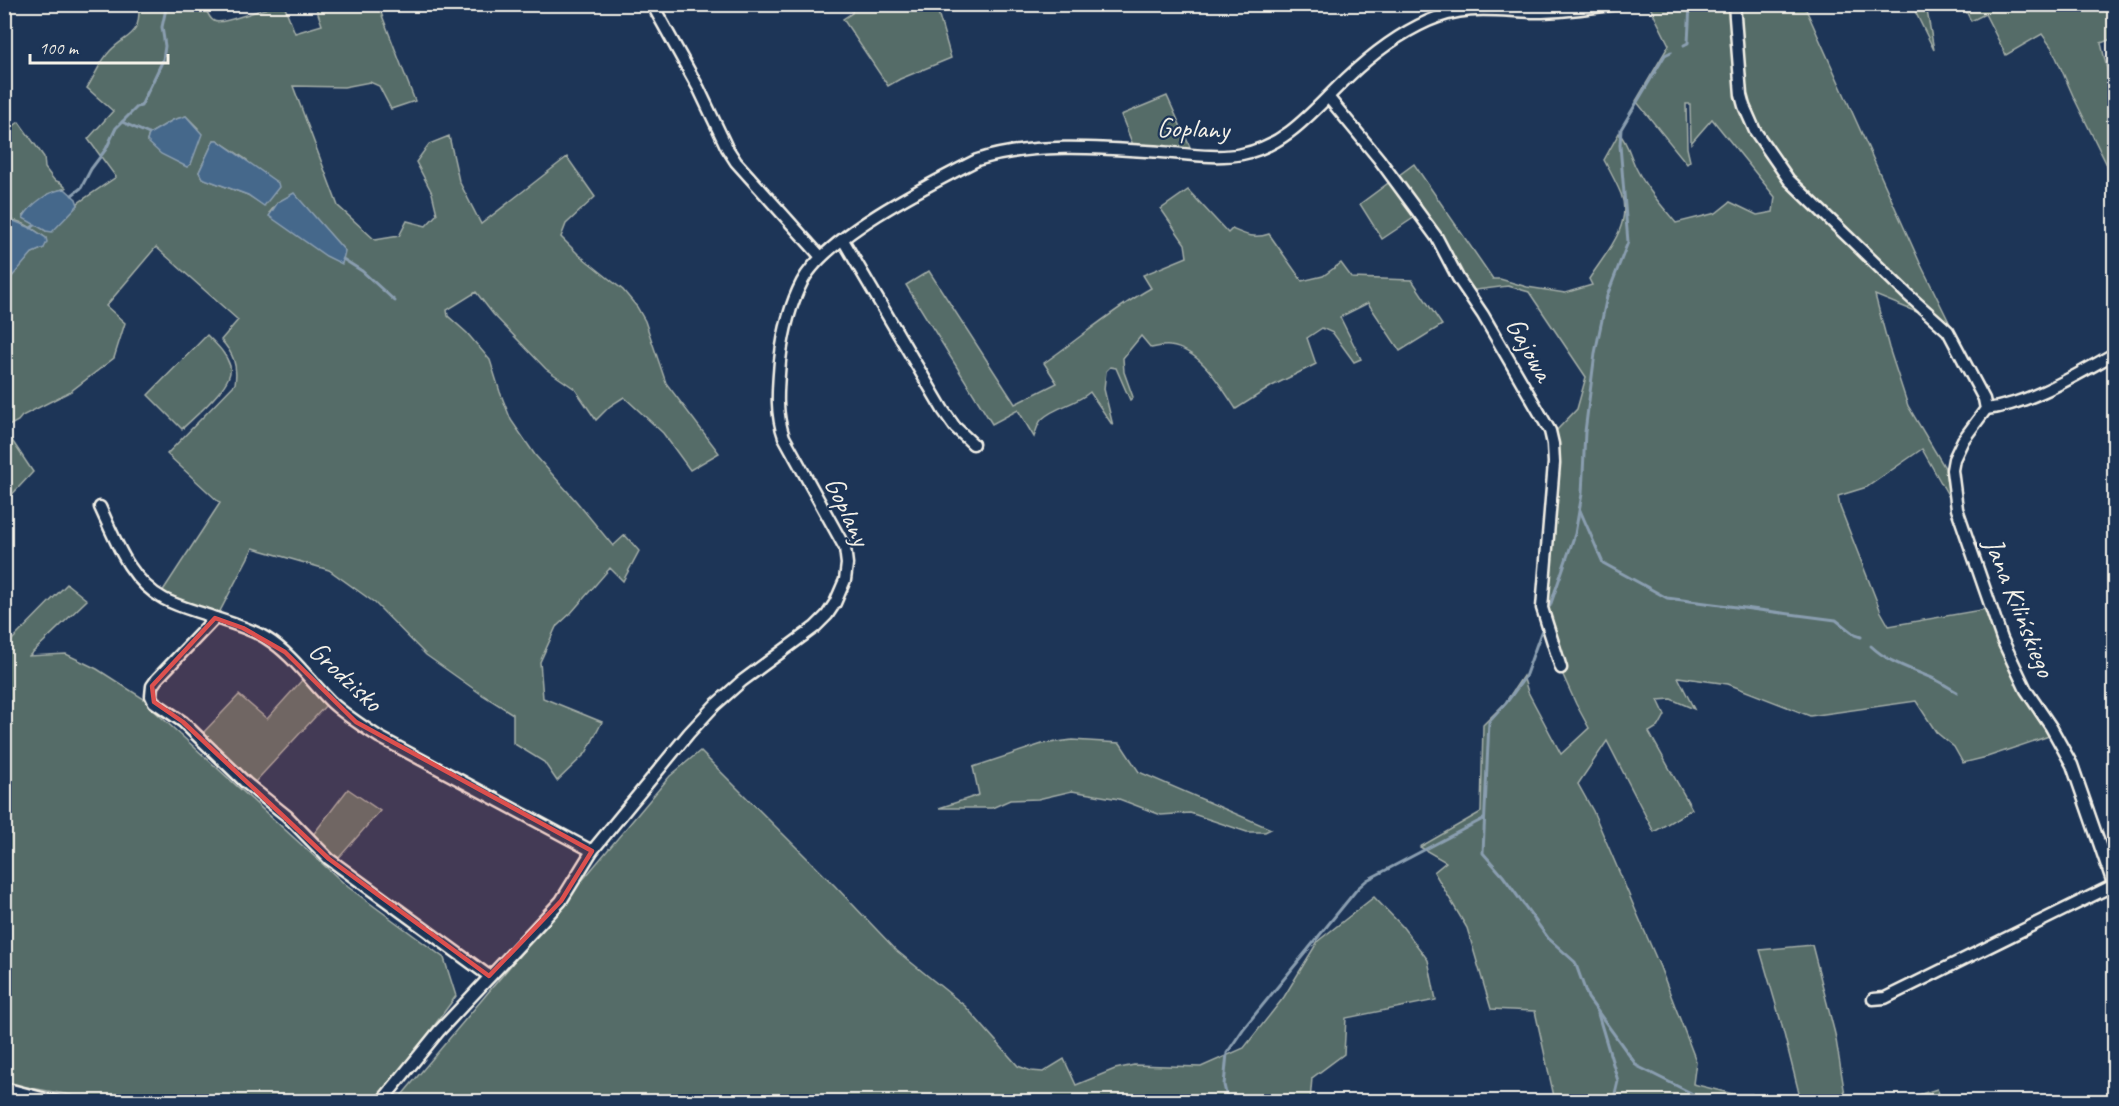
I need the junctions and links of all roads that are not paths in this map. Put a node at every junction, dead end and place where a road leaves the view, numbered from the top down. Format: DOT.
graph roads {
  1 [pos="652,4"];
  2 [pos="1616,4"];
  3 [pos="1734,4"];
  4 [pos="1328,97"];
  5 [pos="843,240"];
  6 [pos="821,256"];
  7 [pos="2115,354"];
  8 [pos="1986,409"];
  9 [pos="973,444"];
  10 [pos="100,507"];
  11 [pos="215,618"];
  12 [pos="1561,668"];
  13 [pos="592,851"];
  14 [pos="2114,885"];
  15 [pos="489,976"];
  16 [pos="1873,999"];
  17 [pos="4,1088"];
  18 [pos="57,1101"];
  19 [pos="381,1101"];
  1 -- 6 [label="street"];
  2 -- 4 [label="street, Goplany"];
  3 -- 8 [label="street"];
  4 -- 5 [label="street, Goplany"];
  4 -- 12 [label="street, Gajowa"];
  5 -- 6 [label="street, Goplany"];
  5 -- 9 [label="street"];
  6 -- 13 [label="street, Goplany"];
  7 -- 8 [label="street"];
  8 -- 14 [label="street, Jana Kilińskiego"];
  10 -- 11 [label="street, Grodzisko"];
  11 -- 13 [label="street, Grodzisko"];
  11 -- 15 [label="street"];
  13 -- 15 [label="street"];
  14 -- 16 [label="street"];
  15 -- 19 [label="street"];
  17 -- 18 [label="street"];
}
